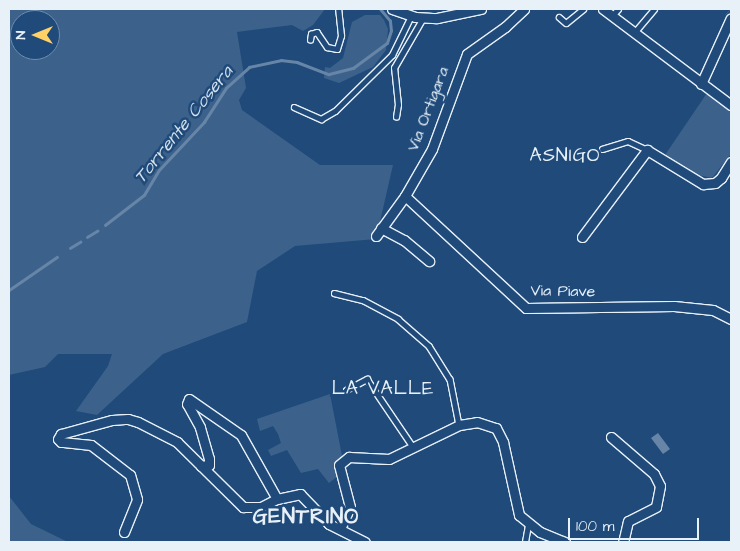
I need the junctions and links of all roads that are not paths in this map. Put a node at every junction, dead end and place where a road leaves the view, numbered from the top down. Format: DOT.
graph roads {
  1 [pos="338,9"];
  2 [pos="392,9"];
  3 [pos="481,9"];
  4 [pos="524,9"];
  5 [pos="583,9"];
  6 [pos="603,9"];
  7 [pos="654,9"];
  8 [pos="615,12"];
  9 [pos="411,16"];
  10 [pos="559,17"];
  11 [pos="423,18"];
  12 [pos="731,18"];
  13 [pos="634,32"];
  14 [pos="310,40"];
  15 [pos="701,84"];
  16 [pos="731,105"];
  17 [pos="294,107"];
  18 [pos="396,116"];
  19 [pos="602,149"];
  20 [pos="647,150"];
  21 [pos="731,162"];
  22 [pos="405,196"];
  23 [pos="582,237"];
  24 [pos="429,261"];
  25 [pos="334,293"];
  26 [pos="731,319"];
  27 [pos="346,390"];
  28 [pos="460,425"];
  29 [pos="611,437"];
  30 [pos="413,447"];
  31 [pos="201,466"];
  32 [pos="278,499"];
  33 [pos="528,525"];
  34 [pos="340,529"];
  35 [pos="124,532"];
  36 [pos="366,542"];
  37 [pos="525,542"];
  38 [pos="565,542"];
  39 [pos="622,542"];
  1 -- 14 [label="lane"];
  2 -- 9 [label="street"];
  3 -- 11 [label="street"];
  4 -- 22 [label="street, Via Ortigara"];
  5 -- 10 [label="lane"];
  6 -- 8 [label="street"];
  7 -- 13 [label="lane"];
  8 -- 13 [label="street"];
  9 -- 11 [label="street"];
  9 -- 17 [label="lane"];
  11 -- 18 [label="lane"];
  12 -- 15 [label="street"];
  13 -- 15 [label="street"];
  15 -- 16 [label="street"];
  19 -- 20 [label="lane"];
  20 -- 21 [label="street"];
  20 -- 23 [label="street"];
  22 -- 24 [label="street, Via Ortigara"];
  22 -- 26 [label="street, Via Piave"];
  25 -- 28 [label="lane"];
  27 -- 30 [label="lane"];
  28 -- 30 [label="street"];
  28 -- 33 [label="street"];
  29 -- 39 [label="street"];
  30 -- 34 [label="street"];
  31 -- 32 [label="street"];
  31 -- 32 [label="street"];
  31 -- 35 [label="street"];
  32 -- 34 [label="street"];
  33 -- 37 [label="lane"];
  33 -- 38 [label="street"];
  34 -- 36 [label="street"];
}
